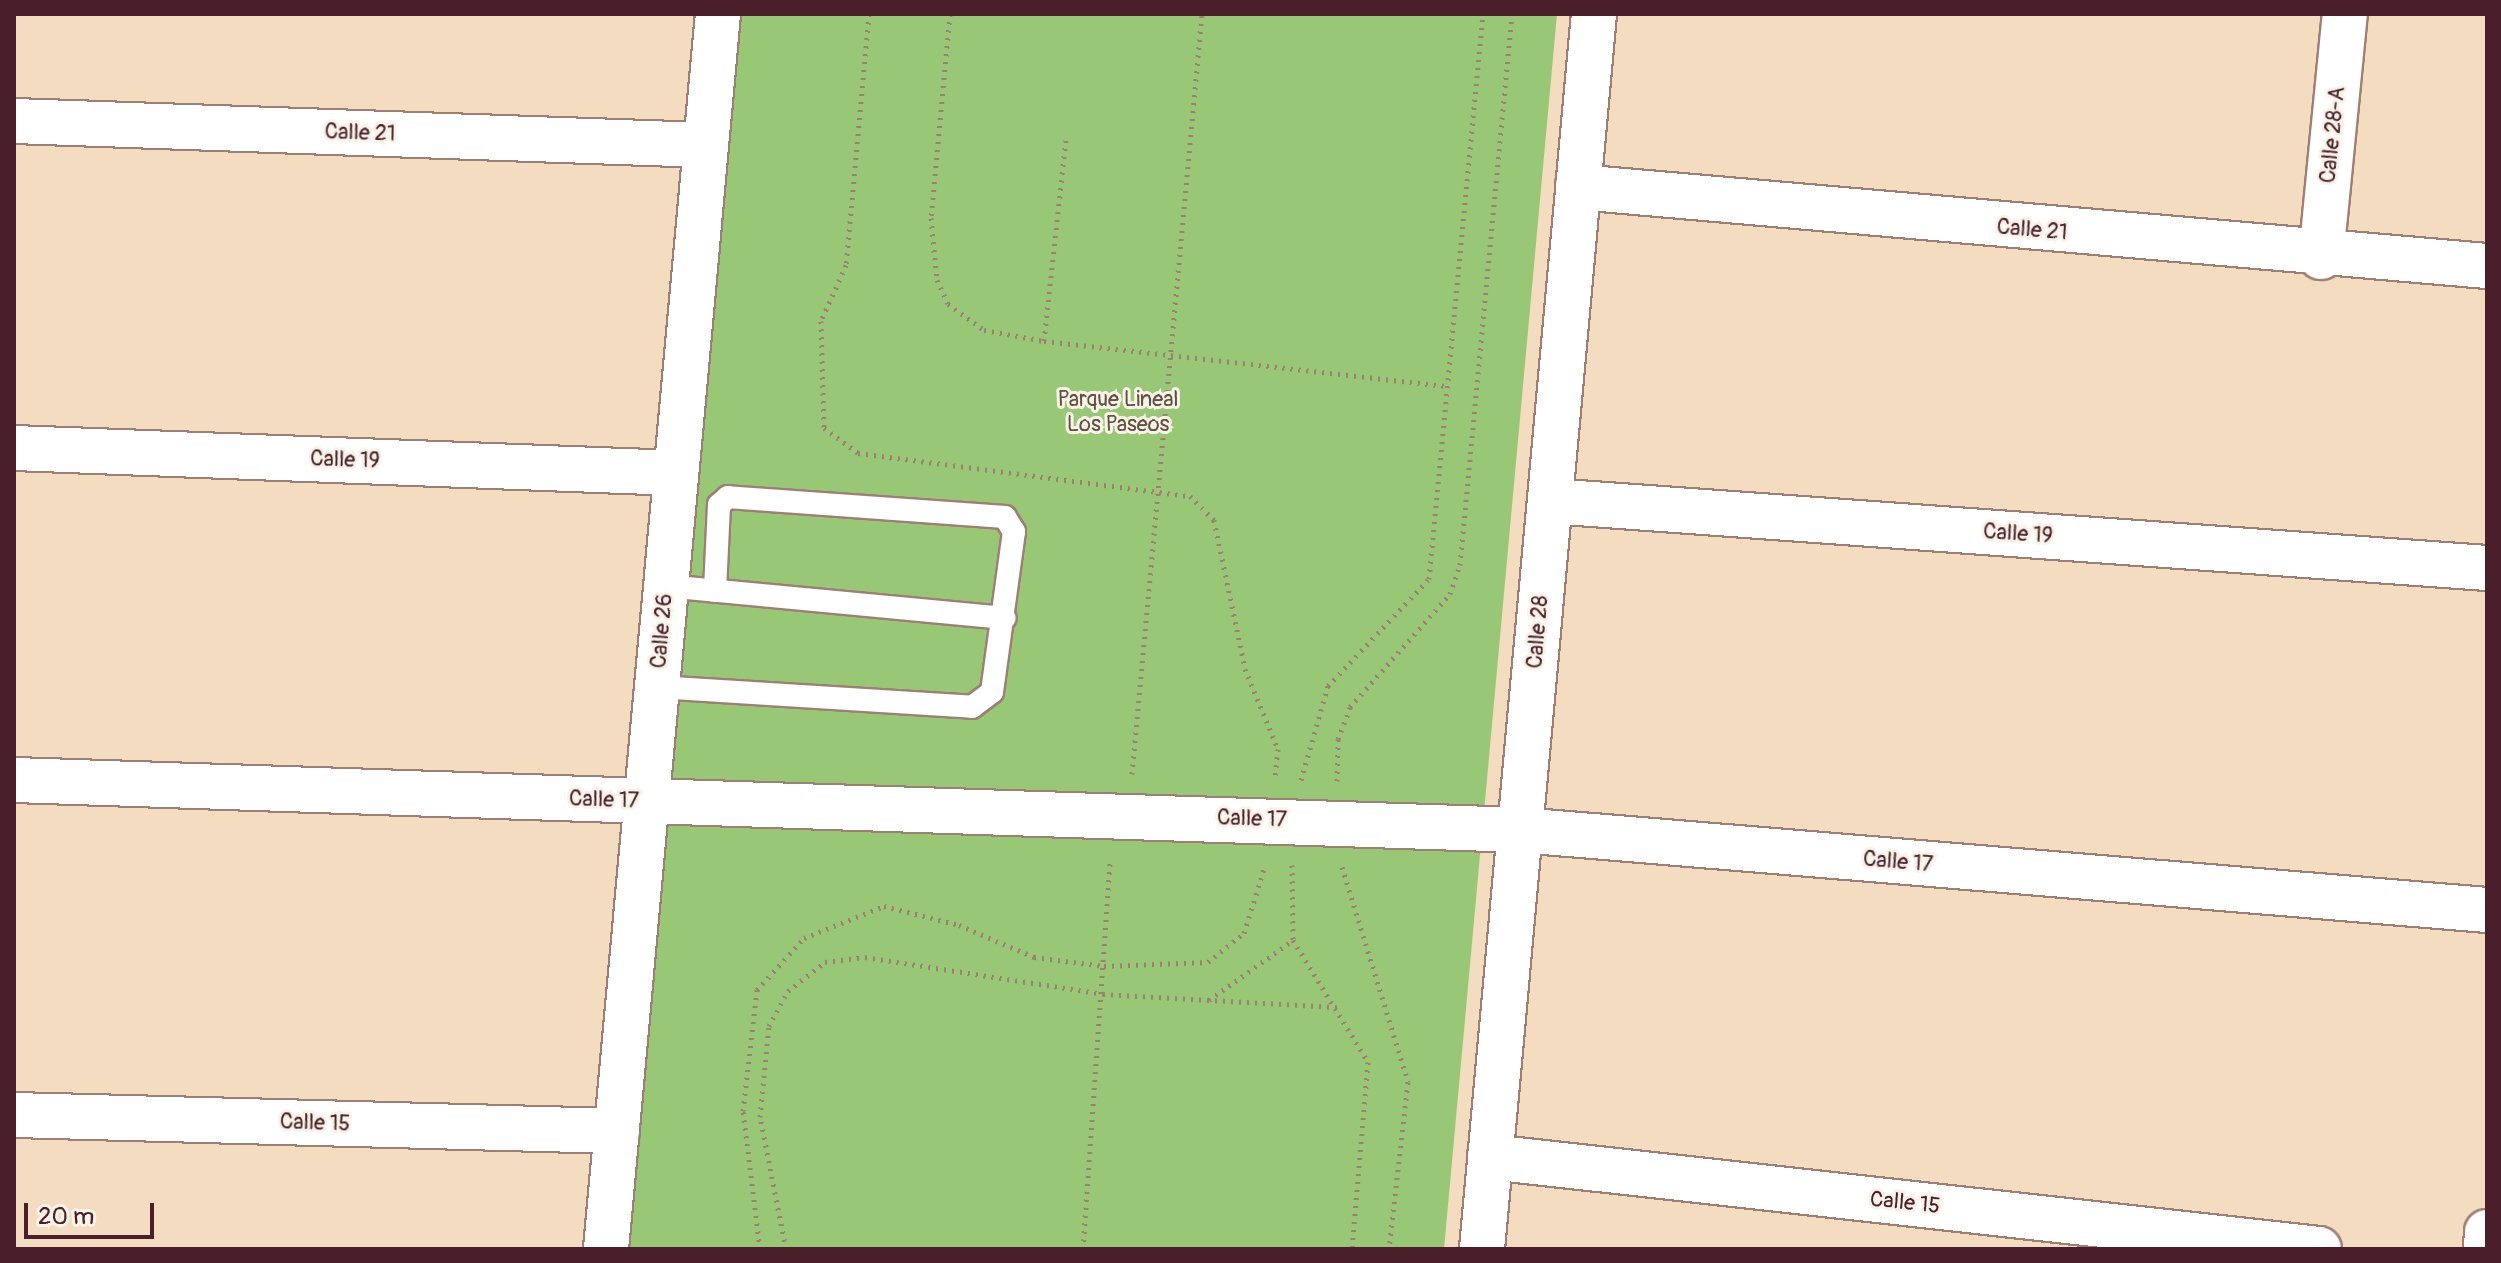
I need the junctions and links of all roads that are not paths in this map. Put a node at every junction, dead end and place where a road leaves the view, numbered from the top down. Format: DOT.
graph roads {
  1 [pos="718,14"];
  2 [pos="1594,14"];
  3 [pos="2345,14"];
  4 [pos="14,121"];
  5 [pos="706,145"];
  6 [pos="1578,187"];
  7 [pos="2321,257"];
  8 [pos="2487,266"];
  9 [pos="14,448"];
  10 [pos="676,473"];
  11 [pos="1550,501"];
  12 [pos="2487,568"];
  13 [pos="666,586"];
  14 [pos="715,591"];
  15 [pos="1004,618"];
  16 [pos="657,687"];
  17 [pos="14,780"];
  18 [pos="647,802"];
  19 [pos="1520,830"];
  20 [pos="2487,910"];
  21 [pos="14,1115"];
  22 [pos="617,1131"];
  23 [pos="1490,1157"];
  24 [pos="2487,1232"];
  25 [pos="606,1249"];
  26 [pos="1482,1249"];
  27 [pos="2319,1249"];
  28 [pos="2486,1249"];
  1 -- 5 [label="street, Calle 26"];
  2 -- 6 [label="street, Calle 28"];
  3 -- 7 [label="street, Calle 28-A"];
  4 -- 5 [label="street, Calle 21"];
  5 -- 10 [label="street, Calle 26"];
  6 -- 7 [label="street, Calle 21"];
  6 -- 11 [label="street, Calle 28"];
  7 -- 8 [label="street, Calle 21"];
  9 -- 10 [label="street, Calle 19"];
  10 -- 13 [label="street, Calle 26"];
  11 -- 12 [label="street, Calle 19"];
  11 -- 19 [label="street, Calle 28"];
  13 -- 14 [label="lane"];
  13 -- 16 [label="street, Calle 26"];
  14 -- 15 [label="lane"];
  14 -- 15 [label="lane"];
  15 -- 16 [label="lane"];
  16 -- 18 [label="street, Calle 26"];
  17 -- 18 [label="street, Calle 17"];
  18 -- 19 [label="street, Calle 17"];
  18 -- 22 [label="street, Calle 26"];
  19 -- 20 [label="street, Calle 17"];
  19 -- 23 [label="street, Calle 28"];
  21 -- 22 [label="street, Calle 15"];
  22 -- 25 [label="street, Calle 26"];
  23 -- 26 [label="street, Calle 28"];
  23 -- 27 [label="street, Calle 15"];
  24 -- 28 [label="street"];
}
